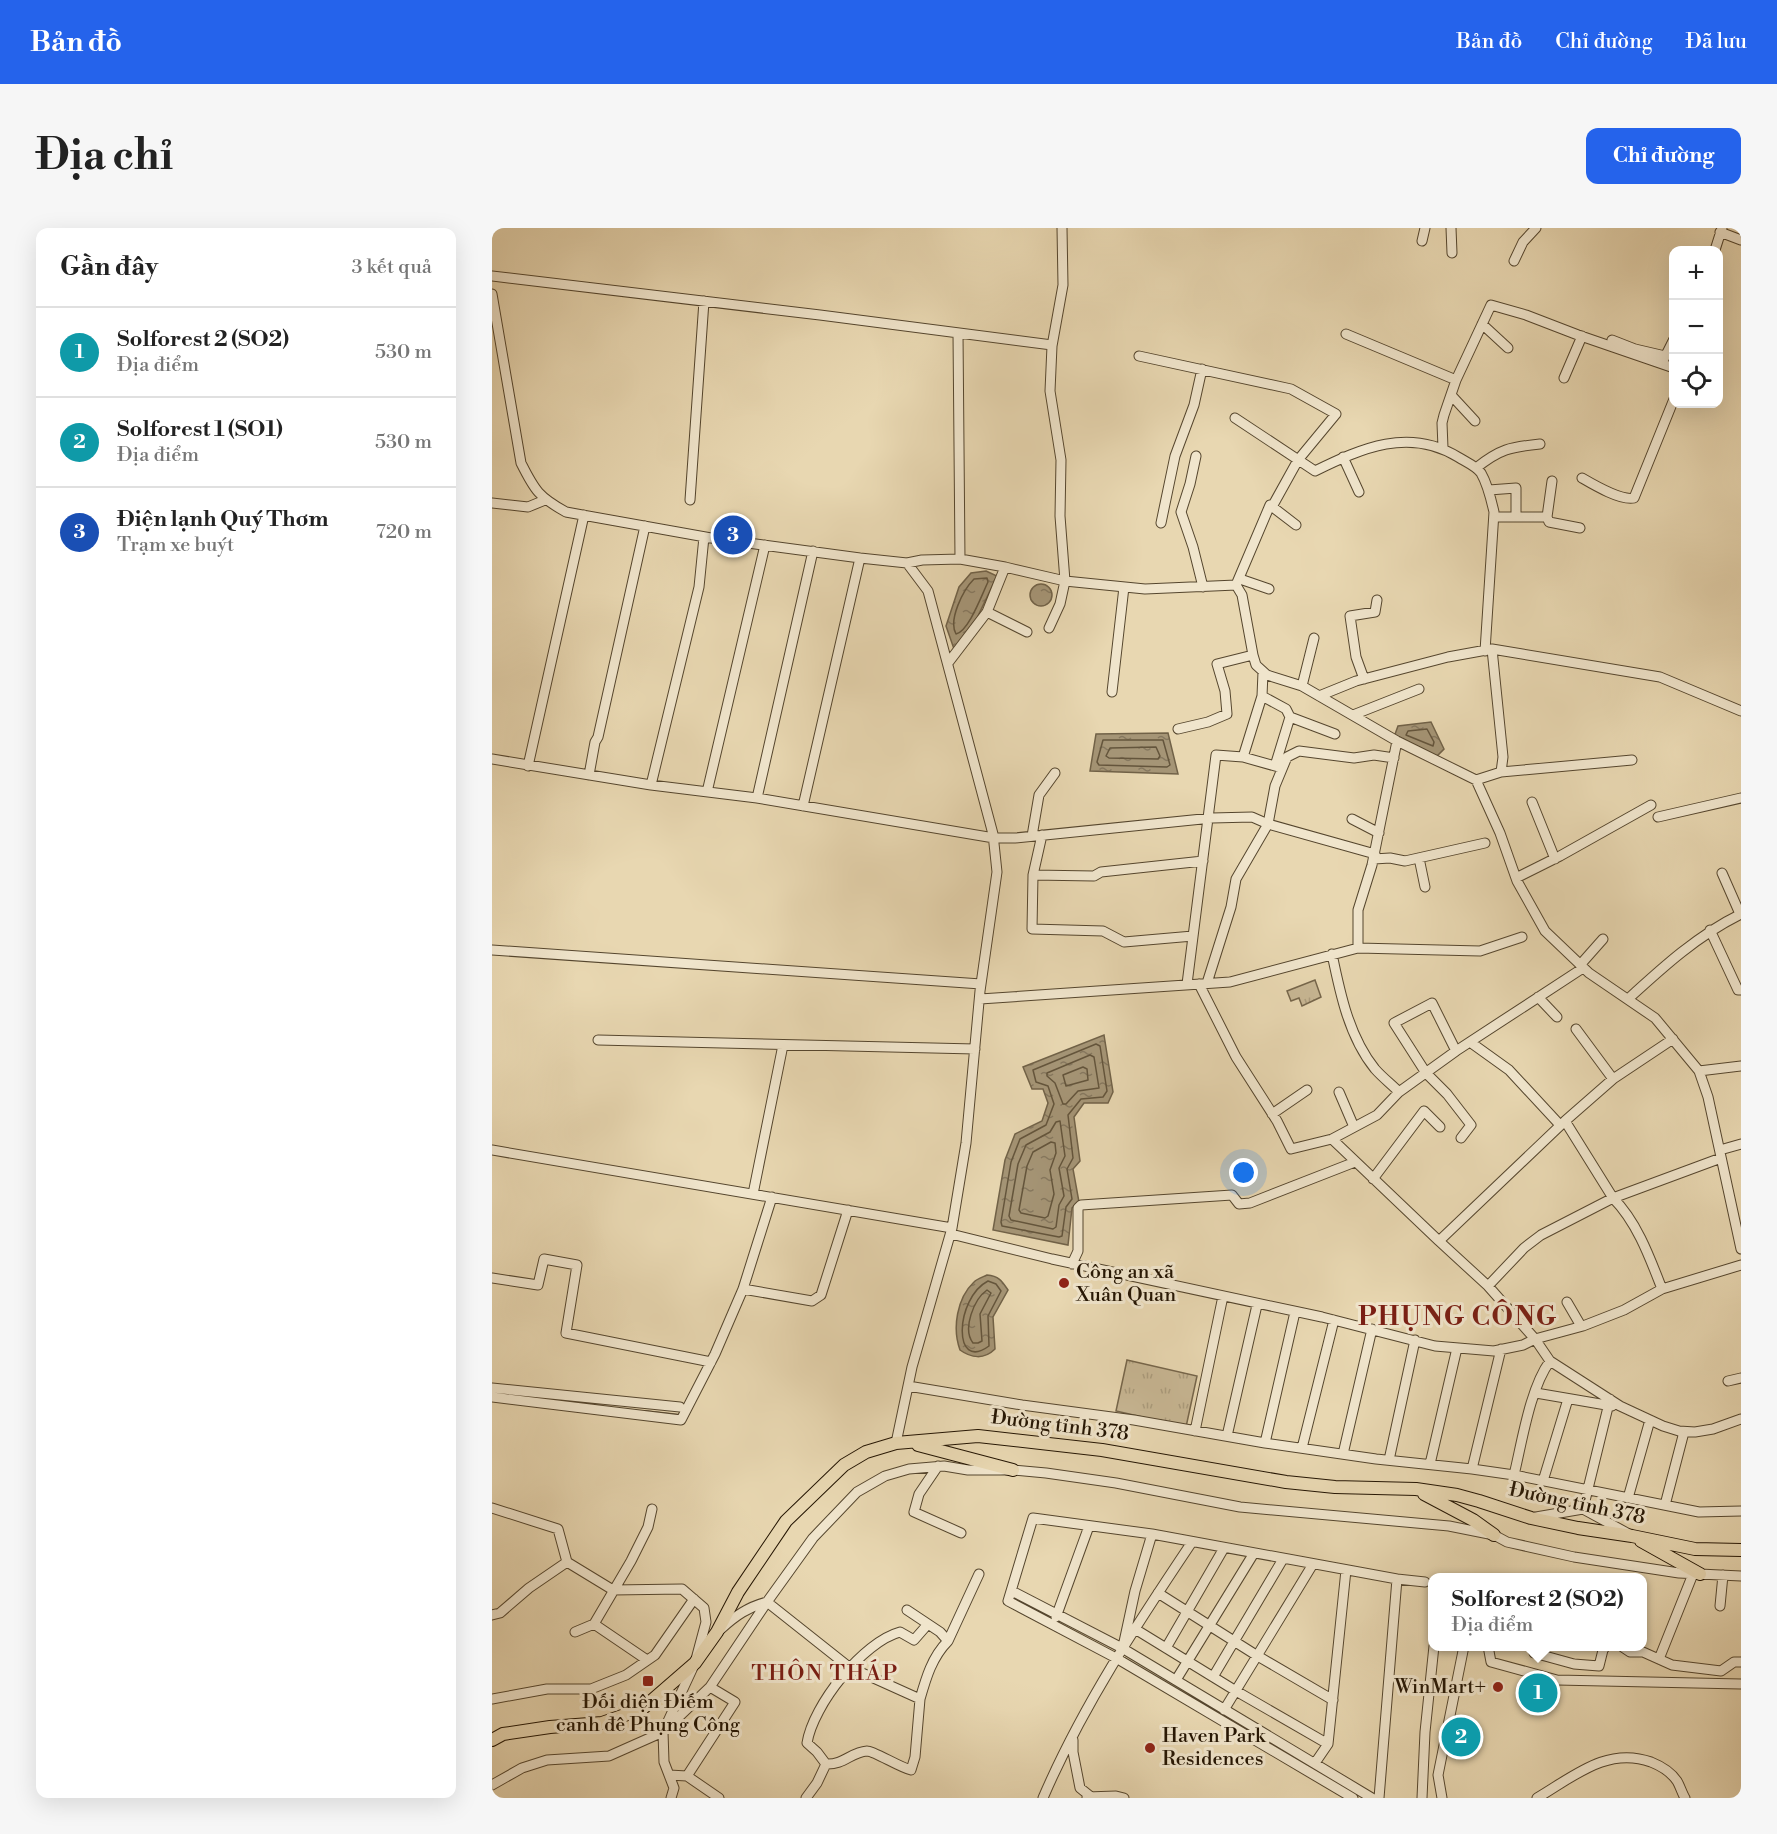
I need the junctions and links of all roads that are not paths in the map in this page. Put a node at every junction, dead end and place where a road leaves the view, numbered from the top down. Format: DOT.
graph roads {
  1 [pos="1062,228"];
  2 [pos="1425,228"];
  3 [pos="1451,228"];
  4 [pos="1536,228"];
  5 [pos="1721,230"];
  6 [pos="1741,240"];
  7 [pos="1422,241"];
  8 [pos="1716,246"];
  9 [pos="1452,254"];
  10 [pos="1514,261"];
  11 [pos="492,276"];
  12 [pos="492,294"];
  13 [pos="704,301"];
  14 [pos="1482,324"];
  15 [pos="958,333"];
  16 [pos="1346,334"];
  17 [pos="1582,336"];
  18 [pos="1612,340"];
  19 [pos="1052,345"];
  20 [pos="1508,348"];
  21 [pos="1669,349"];
  22 [pos="1139,356"];
  23 [pos="1663,360"];
  24 [pos="1669,364"];
  25 [pos="1202,369"];
  26 [pos="1564,378"];
  27 [pos="1456,380"];
  28 [pos="1451,395"];
  29 [pos="1670,408"];
  30 [pos="1235,418"];
  31 [pos="1475,421"];
  32 [pos="1540,444"];
  33 [pos="1443,448"];
  34 [pos="1196,456"];
  35 [pos="1343,457"];
  36 [pos="1298,460"];
  37 [pos="1476,468"];
  38 [pos="1582,478"];
  39 [pos="1552,481"];
  40 [pos="1488,490"];
  41 [pos="1359,492"];
  42 [pos="545,500"];
  43 [pos="690,500"];
  44 [pos="492,503"];
  45 [pos="1270,506"];
  46 [pos="584,515"];
  47 [pos="1516,516"];
  48 [pos="1494,517"];
  49 [pos="1547,517"];
  50 [pos="1161,523"];
  51 [pos="1296,525"];
  52 [pos="645,526"];
  53 [pos="1580,528"];
  54 [pos="704,537"];
  55 [pos="765,545"];
  56 [pos="813,551"];
  57 [pos="860,558"];
  58 [pos="960,559"];
  59 [pos="907,564"];
  60 [pos="1005,567"];
  61 [pos="1065,581"];
  62 [pos="1238,582"];
  63 [pos="1124,587"];
  64 [pos="1203,587"];
  65 [pos="1269,589"];
  66 [pos="1377,600"];
  67 [pos="987,612"];
  68 [pos="1048,628"];
  69 [pos="1028,632"];
  70 [pos="1314,638"];
  71 [pos="1489,650"];
  72 [pos="1253,655"];
  73 [pos="948,663"];
  74 [pos="1263,672"];
  75 [pos="1364,679"];
  76 [pos="1302,686"];
  77 [pos="1419,689"];
  78 [pos="1112,692"];
  79 [pos="1262,696"];
  80 [pos="1319,696"];
  81 [pos="1741,711"];
  82 [pos="1353,715"];
  83 [pos="1290,717"];
  84 [pos="1178,729"];
  85 [pos="1335,734"];
  86 [pos="1397,741"];
  87 [pos="1243,757"];
  88 [pos="1394,758"];
  89 [pos="492,759"];
  90 [pos="1632,760"];
  91 [pos="528,766"];
  92 [pos="1279,767"];
  93 [pos="1500,772"];
  94 [pos="1055,773"];
  95 [pos="590,775"];
  96 [pos="1476,780"];
  97 [pos="651,785"];
  98 [pos="707,792"];
  99 [pos="757,798"];
  100 [pos="1741,798"];
  101 [pos="1532,802"];
  102 [pos="1651,805"];
  103 [pos="803,806"];
  104 [pos="1658,817"];
  105 [pos="1209,818"];
  106 [pos="1352,819"];
  107 [pos="1268,824"];
  108 [pos="1379,833"];
  109 [pos="1037,836"];
  110 [pos="994,838"];
  111 [pos="1485,843"];
  112 [pos="1374,856"];
  113 [pos="1419,858"];
  114 [pos="1555,859"];
  115 [pos="1203,861"];
  116 [pos="1722,873"];
  117 [pos="1033,875"];
  118 [pos="1516,878"];
  119 [pos="1425,886"];
  120 [pos="1740,914"];
  121 [pos="1710,930"];
  122 [pos="1193,936"];
  123 [pos="1522,937"];
  124 [pos="1603,939"];
  125 [pos="1358,948"];
  126 [pos="492,950"];
  127 [pos="1332,954"];
  128 [pos="1582,966"];
  129 [pos="1203,983"];
  130 [pos="981,984"];
  131 [pos="1187,984"];
  132 [pos="1741,990"];
  133 [pos="1538,997"];
  134 [pos="980,999"];
  135 [pos="1628,999"];
  136 [pos="1557,1017"];
  137 [pos="1576,1029"];
  138 [pos="598,1040"];
  139 [pos="1673,1040"];
  140 [pos="1470,1042"];
  141 [pos="783,1045"];
  142 [pos="975,1049"];
  143 [pos="1456,1051"];
  144 [pos="1741,1066"];
  145 [pos="1700,1071"];
  146 [pos="1426,1072"];
  147 [pos="1613,1079"];
  148 [pos="1307,1090"];
  149 [pos="1339,1092"];
  150 [pos="1399,1092"];
  151 [pos="1272,1114"];
  152 [pos="1563,1123"];
  153 [pos="1354,1127"];
  154 [pos="1440,1127"];
  155 [pos="1461,1138"];
  156 [pos="1332,1139"];
  157 [pos="1741,1144"];
  158 [pos="492,1150"];
  159 [pos="1720,1154"];
  160 [pos="1355,1162"];
  161 [pos="1373,1179"];
  162 [pos="753,1194"];
  163 [pos="772,1197"];
  164 [pos="1613,1198"];
  165 [pos="848,1210"];
  166 [pos="952,1231"];
  167 [pos="1439,1241"];
  168 [pos="1741,1249"];
  169 [pos="1072,1264"];
  170 [pos="1741,1265"];
  171 [pos="492,1278"];
  172 [pos="1488,1286"];
  173 [pos="743,1289"];
  174 [pos="1662,1289"];
  175 [pos="1223,1296"];
  176 [pos="1567,1302"];
  177 [pos="1257,1305"];
  178 [pos="1295,1312"];
  179 [pos="1334,1320"];
  180 [pos="1581,1326"];
  181 [pos="1372,1329"];
  182 [pos="1535,1339"];
  183 [pos="1415,1340"];
  184 [pos="1457,1347"];
  185 [pos="1501,1349"];
  186 [pos="1550,1361"];
  187 [pos="711,1362"];
  188 [pos="1741,1378"];
  189 [pos="1728,1381"];
  190 [pos="908,1386"];
  191 [pos="492,1388"];
  192 [pos="1536,1393"];
  193 [pos="492,1397"];
  194 [pos="1568,1399"];
  195 [pos="1609,1403"];
  196 [pos="680,1407"];
  197 [pos="1741,1419"];
  198 [pos="1650,1420"];
  199 [pos="1195,1431"];
  200 [pos="1684,1432"];
  201 [pos="1227,1436"];
  202 [pos="909,1442"];
  203 [pos="896,1443"];
  204 [pos="1265,1443"];
  205 [pos="1302,1448"];
  206 [pos="1343,1454"];
  207 [pos="1389,1460"];
  208 [pos="1430,1464"];
  209 [pos="938,1466"];
  210 [pos="1472,1468"];
  211 [pos="1013,1470"];
  212 [pos="1514,1475"];
  213 [pos="1544,1481"];
  214 [pos="1416,1489"];
  215 [pos="1586,1490"];
  216 [pos="1628,1497"];
  217 [pos="1665,1505"];
  218 [pos="492,1508"];
  219 [pos="652,1509"];
  220 [pos="1583,1509"];
  221 [pos="1741,1511"];
  222 [pos="1531,1518"];
  223 [pos="1089,1526"];
  224 [pos="961,1533"];
  225 [pos="1152,1534"];
  226 [pos="1494,1535"];
  227 [pos="1632,1536"];
  228 [pos="1192,1542"];
  229 [pos="1224,1548"];
  230 [pos="1741,1550"];
  231 [pos="1254,1553"];
  232 [pos="1283,1558"];
  233 [pos="567,1562"];
  234 [pos="1313,1564"];
  235 [pos="1346,1570"];
  236 [pos="979,1574"];
  237 [pos="1697,1574"];
  238 [pos="1723,1575"];
  239 [pos="1741,1576"];
  240 [pos="1397,1579"];
  241 [pos="1425,1582"];
  242 [pos="613,1590"];
  243 [pos="1012,1591"];
  244 [pos="1158,1593"];
  245 [pos="694,1599"];
  246 [pos="767,1602"];
  247 [pos="1720,1606"];
  248 [pos="907,1610"];
  249 [pos="1188,1611"];
  250 [pos="1057,1613"];
  251 [pos="492,1614"];
  252 [pos="1053,1623"];
  253 [pos="594,1624"];
  254 [pos="928,1624"];
  255 [pos="1209,1626"];
  256 [pos="1135,1629"];
  257 [pos="575,1632"];
  258 [pos="717,1632"];
  259 [pos="948,1641"];
  260 [pos="1235,1641"];
  261 [pos="1122,1648"];
  262 [pos="1166,1648"];
  263 [pos="1434,1651"];
  264 [pos="1463,1651"];
  265 [pos="1489,1651"];
  266 [pos="1603,1651"];
  267 [pos="1628,1651"];
  268 [pos="1534,1653"];
  269 [pos="1257,1655"];
  270 [pos="1116,1658"];
  271 [pos="1659,1659"];
  272 [pos="647,1660"];
  273 [pos="1187,1662"];
  274 [pos="1741,1662"];
  275 [pos="695,1663"];
  276 [pos="849,1667"];
  277 [pos="1213,1677"];
  278 [pos="1176,1680"];
  279 [pos="1741,1684"];
  280 [pos="710,1687"];
  281 [pos="1236,1691"];
  282 [pos="492,1699"];
  283 [pos="920,1700"];
  284 [pos="1333,1700"];
  285 [pos="1224,1710"];
  286 [pos="663,1732"];
  287 [pos="1074,1735"];
  288 [pos="493,1739"];
  289 [pos="1328,1744"];
  290 [pos="1315,1763"];
  291 [pos="826,1764"];
  292 [pos="669,1775"];
  293 [pos="687,1776"];
  294 [pos="492,1785"];
  295 [pos="1088,1797"];
  296 [pos="1437,1797"];
  297 [pos="671,1798"];
  298 [pos="719,1798"];
  299 [pos="806,1798"];
  300 [pos="1043,1798"];
  301 [pos="1124,1798"];
  302 [pos="1353,1798"];
  303 [pos="1372,1798"];
  304 [pos="1379,1798"];
  305 [pos="1422,1798"];
  306 [pos="1537,1798"];
  307 [pos="1684,1798"];
  1 -- 19 [label="street"];
  2 -- 7 [label="street"];
  3 -- 9 [label="street"];
  4 -- 10 [label="street"];
  5 -- 6 [label="street"];
  5 -- 8 [label="street"];
  11 -- 13 [label="street"];
  12 -- 42 [label="street"];
  13 -- 15 [label="street"];
  13 -- 43 [label="street"];
  14 -- 17 [label="street"];
  14 -- 20 [label="street"];
  14 -- 27 [label="street"];
  15 -- 19 [label="street"];
  15 -- 58 [label="street"];
  16 -- 27 [label="street"];
  17 -- 23 [label="street"];
  17 -- 26 [label="street"];
  18 -- 23 [label="street"];
  19 -- 61 [label="street"];
  21 -- 23 [label="street"];
  22 -- 25 [label="street"];
  23 -- 24 [label="street"];
  25 -- 36 [label="street"];
  25 -- 50 [label="street"];
  27 -- 28 [label="street"];
  28 -- 31 [label="street"];
  28 -- 33 [label="street"];
  29 -- 38 [label="street"];
  30 -- 36 [label="street"];
  32 -- 37 [label="street"];
  33 -- 35 [label="street"];
  33 -- 37 [label="street"];
  34 -- 64 [label="street"];
  35 -- 36 [label="street"];
  35 -- 41 [label="street"];
  36 -- 45 [label="street"];
  37 -- 40 [label="street"];
  39 -- 49 [label="street"];
  40 -- 47 [label="street"];
  40 -- 48 [label="street"];
  42 -- 44 [label="street"];
  42 -- 46 [label="street"];
  45 -- 51 [label="street"];
  45 -- 62 [label="street"];
  46 -- 52 [label="street"];
  46 -- 91 [label="street"];
  47 -- 48 [label="street"];
  47 -- 49 [label="street"];
  48 -- 71 [label="street"];
  49 -- 53 [label="street"];
  52 -- 54 [label="street"];
  52 -- 95 [label="street"];
  54 -- 55 [label="street"];
  54 -- 97 [label="street"];
  55 -- 56 [label="street"];
  55 -- 98 [label="street"];
  56 -- 57 [label="street"];
  56 -- 99 [label="street"];
  57 -- 59 [label="street"];
  57 -- 103 [label="street"];
  58 -- 59 [label="street"];
  58 -- 60 [label="street"];
  59 -- 73 [label="street"];
  60 -- 61 [label="street"];
  60 -- 67 [label="street"];
  61 -- 63 [label="street"];
  61 -- 68 [label="street"];
  62 -- 64 [label="street"];
  62 -- 65 [label="street"];
  62 -- 72 [label="street"];
  63 -- 64 [label="street"];
  63 -- 78 [label="street"];
  66 -- 75 [label="street"];
  67 -- 69 [label="street"];
  67 -- 73 [label="street"];
  70 -- 76 [label="street"];
  71 -- 75 [label="street"];
  71 -- 81 [label="street"];
  71 -- 93 [label="street"];
  72 -- 74 [label="street"];
  72 -- 84 [label="street"];
  73 -- 110 [label="street"];
  74 -- 76 [label="street"];
  74 -- 79 [label="street"];
  75 -- 80 [label="street"];
  76 -- 80 [label="street"];
  77 -- 82 [label="street"];
  79 -- 83 [label="street"];
  79 -- 87 [label="street"];
  80 -- 82 [label="street"];
  82 -- 86 [label="street"];
  83 -- 85 [label="street"];
  83 -- 92 [label="street"];
  86 -- 88 [label="street"];
  86 -- 96 [label="street"];
  87 -- 92 [label="street"];
  87 -- 105 [label="street"];
  88 -- 92 [label="street"];
  88 -- 108 [label="street"];
  89 -- 91 [label="street"];
  90 -- 93 [label="street"];
  91 -- 95 [label="street"];
  92 -- 107 [label="street"];
  93 -- 96 [label="street"];
  94 -- 109 [label="street"];
  95 -- 97 [label="street"];
  96 -- 118 [label="street"];
  97 -- 98 [label="street"];
  98 -- 99 [label="street"];
  99 -- 103 [label="street"];
  100 -- 104 [label="street"];
  101 -- 114 [label="street"];
  102 -- 114 [label="street"];
  103 -- 110 [label="street"];
  105 -- 107 [label="street"];
  105 -- 109 [label="street"];
  105 -- 115 [label="street"];
  106 -- 108 [label="street"];
  107 -- 112 [label="street"];
  107 -- 129 [label="street"];
  108 -- 112 [label="street"];
  109 -- 110 [label="street"];
  109 -- 117 [label="street"];
  110 -- 130 [label="street"];
  111 -- 113 [label="street"];
  112 -- 113 [label="street"];
  112 -- 125 [label="street"];
  113 -- 119 [label="street"];
  114 -- 118 [label="street"];
  115 -- 117 [label="street"];
  115 -- 122 [label="street"];
  116 -- 120 [label="street"];
  117 -- 122 [label="street"];
  118 -- 128 [label="street"];
  120 -- 121 [label="street"];
  121 -- 132 [label="street"];
  121 -- 135 [label="street"];
  122 -- 131 [label="street"];
  123 -- 125 [label="street"];
  124 -- 128 [label="street"];
  125 -- 127 [label="street"];
  126 -- 130 [label="street"];
  127 -- 129 [label="street"];
  127 -- 150 [label="street"];
  128 -- 133 [label="street"];
  128 -- 135 [label="street"];
  129 -- 131 [label="street"];
  129 -- 151 [label="street"];
  130 -- 134 [label="street"];
  131 -- 134 [label="street"];
  133 -- 136 [label="street"];
  133 -- 140 [label="street"];
  134 -- 142 [label="street"];
  135 -- 139 [label="street"];
  137 -- 147 [label="street"];
  138 -- 141 [label="street"];
  139 -- 145 [label="street"];
  139 -- 147 [label="street"];
  140 -- 143 [label="street"];
  140 -- 152 [label="street"];
  141 -- 142 [label="street"];
  141 -- 162 [label="street"];
  142 -- 166 [label="street"];
  143 -- 146 [label="street"];
  143 -- 146 [label="street"];
  144 -- 145 [label="street"];
  145 -- 159 [label="street"];
  146 -- 150 [label="street"];
  146 -- 155 [label="street"];
  147 -- 152 [label="street"];
  148 -- 151 [label="street"];
  149 -- 153 [label="street"];
  150 -- 153 [label="street"];
  151 -- 156 [label="street"];
  152 -- 164 [label="street"];
  152 -- 167 [label="street"];
  153 -- 156 [label="street"];
  154 -- 161 [label="street"];
  156 -- 160 [label="street"];
  157 -- 159 [label="street"];
  158 -- 162 [label="street"];
  159 -- 164 [label="street"];
  159 -- 168 [label="street"];
  160 -- 161 [label="street"];
  160 -- 169 [label="street"];
  161 -- 167 [label="street"];
  162 -- 163 [label="street"];
  163 -- 165 [label="street"];
  163 -- 173 [label="street"];
  164 -- 172 [label="street"];
  164 -- 174 [label="street"];
  165 -- 166 [label="street"];
  165 -- 173 [label="street"];
  166 -- 169 [label="street"];
  166 -- 190 [label="street"];
  167 -- 172 [label="street"];
  169 -- 175 [label="street"];
  170 -- 174 [label="street"];
  171 -- 187 [label="street"];
  172 -- 182 [label="street"];
  173 -- 187 [label="street"];
  174 -- 180 [label="street"];
  175 -- 177 [label="street"];
  175 -- 199 [label="street"];
  176 -- 180 [label="street"];
  177 -- 178 [label="street"];
  177 -- 201 [label="street"];
  178 -- 179 [label="street"];
  178 -- 204 [label="street"];
  179 -- 181 [label="street"];
  179 -- 205 [label="street"];
  180 -- 182 [label="street"];
  181 -- 183 [label="street"];
  181 -- 206 [label="street"];
  182 -- 185 [label="street"];
  182 -- 186 [label="street"];
  183 -- 184 [label="street"];
  183 -- 207 [label="street"];
  184 -- 185 [label="street"];
  184 -- 208 [label="street"];
  185 -- 210 [label="street"];
  186 -- 192 [label="street"];
  186 -- 195 [label="street"];
  187 -- 193 [label="street"];
  188 -- 189 [label="street"];
  190 -- 199 [label="street"];
  190 -- 203 [label="street"];
  191 -- 196 [label="street"];
  192 -- 194 [label="street"];
  192 -- 212 [label="street"];
  194 -- 195 [label="street"];
  194 -- 213 [label="street"];
  195 -- 198 [label="street"];
  195 -- 215 [label="street"];
  197 -- 200 [label="street"];
  198 -- 200 [label="street"];
  198 -- 216 [label="street"];
  199 -- 201 [label="street"];
  200 -- 217 [label="street"];
  201 -- 204 [label="street"];
  202 -- 203 [label="main road, Đường tỉnh 378"];
  202 -- 211 [label="main road"];
  202 -- 214 [label="main road, Đường tỉnh 378"];
  203 -- 258 [label="main road, Đường tỉnh 378"];
  204 -- 205 [label="street"];
  205 -- 206 [label="street"];
  206 -- 207 [label="street"];
  207 -- 208 [label="street"];
  208 -- 210 [label="street"];
  209 -- 211 [label="street"];
  209 -- 224 [label="street"];
  209 -- 246 [label="street"];
  210 -- 212 [label="street"];
  211 -- 226 [label="street"];
  212 -- 213 [label="street"];
  213 -- 215 [label="street"];
  214 -- 222 [label="main road, Đường tỉnh 378"];
  214 -- 226 [label="main road"];
  215 -- 216 [label="street"];
  215 -- 220 [label="street"];
  216 -- 217 [label="street"];
  217 -- 221 [label="street"];
  218 -- 233 [label="street"];
  219 -- 242 [label="street"];
  220 -- 222 [label="street"];
  220 -- 227 [label="street"];
  222 -- 227 [label="main road, Đường tỉnh 378"];
  223 -- 225 [label="street"];
  223 -- 243 [label="street"];
  223 -- 250 [label="street"];
  225 -- 228 [label="street"];
  225 -- 261 [label="street"];
  226 -- 237 [label="street"];
  227 -- 230 [label="main road, Đường tỉnh 378"];
  227 -- 237 [label="main road"];
  228 -- 229 [label="street"];
  228 -- 244 [label="street"];
  229 -- 231 [label="street"];
  229 -- 249 [label="street"];
  231 -- 232 [label="street"];
  231 -- 255 [label="street"];
  232 -- 234 [label="street"];
  232 -- 260 [label="street"];
  233 -- 242 [label="street"];
  233 -- 251 [label="street"];
  234 -- 235 [label="street"];
  234 -- 269 [label="street"];
  235 -- 240 [label="street"];
  235 -- 284 [label="street"];
  236 -- 259 [label="street"];
  237 -- 238 [label="street"];
  237 -- 271 [label="street"];
  238 -- 239 [label="street"];
  238 -- 247 [label="street"];
  240 -- 241 [label="street"];
  240 -- 304 [label="street"];
  242 -- 245 [label="street"];
  242 -- 253 [label="street"];
  243 -- 250 [label="street"];
  243 -- 252 [label="street"];
  244 -- 249 [label="street"];
  244 -- 256 [label="street"];
  245 -- 272 [label="street"];
  245 -- 275 [label="street"];
  246 -- 258 [label="street"];
  246 -- 276 [label="street"];
  246 -- 280 [label="street"];
  248 -- 254 [label="street"];
  249 -- 255 [label="street"];
  249 -- 262 [label="street"];
  250 -- 252 [label="street"];
  250 -- 261 [label="street"];
  252 -- 270 [label="street"];
  253 -- 257 [label="street"];
  253 -- 272 [label="street"];
  254 -- 259 [label="street"];
  254 -- 276 [label="street"];
  255 -- 260 [label="street"];
  255 -- 273 [label="street"];
  256 -- 261 [label="street"];
  256 -- 262 [label="street"];
  258 -- 275 [label="main road, Đường tỉnh 378"];
  259 -- 283 [label="street"];
  260 -- 269 [label="street"];
  260 -- 277 [label="street"];
  261 -- 270 [label="street"];
  261 -- 278 [label="street"];
  262 -- 273 [label="street"];
  263 -- 305 [label="street"];
  264 -- 296 [label="street"];
  265 -- 279 [label="street"];
  266 -- 268 [label="street"];
  267 -- 271 [label="street"];
  269 -- 281 [label="street"];
  269 -- 284 [label="street"];
  270 -- 287 [label="street"];
  270 -- 302 [label="street"];
  271 -- 274 [label="street"];
  272 -- 282 [label="street"];
  273 -- 277 [label="street"];
  273 -- 278 [label="street"];
  275 -- 286 [label="street"];
  275 -- 288 [label="main road, Đường tỉnh 378"];
  276 -- 283 [label="street"];
  276 -- 291 [label="street"];
  277 -- 281 [label="street"];
  278 -- 285 [label="street"];
  280 -- 286 [label="street"];
  280 -- 293 [label="street"];
  281 -- 285 [label="street"];
  281 -- 289 [label="street"];
  283 -- 291 [label="street"];
  284 -- 289 [label="street"];
  285 -- 290 [label="street"];
  286 -- 292 [label="street"];
  286 -- 294 [label="street"];
  287 -- 295 [label="street"];
  287 -- 300 [label="street"];
  289 -- 290 [label="street"];
  290 -- 303 [label="street"];
  291 -- 299 [label="street"];
  292 -- 293 [label="street"];
  292 -- 297 [label="street"];
  293 -- 298 [label="street"];
  295 -- 301 [label="street"];
  306 -- 307 [label="street"];
}
